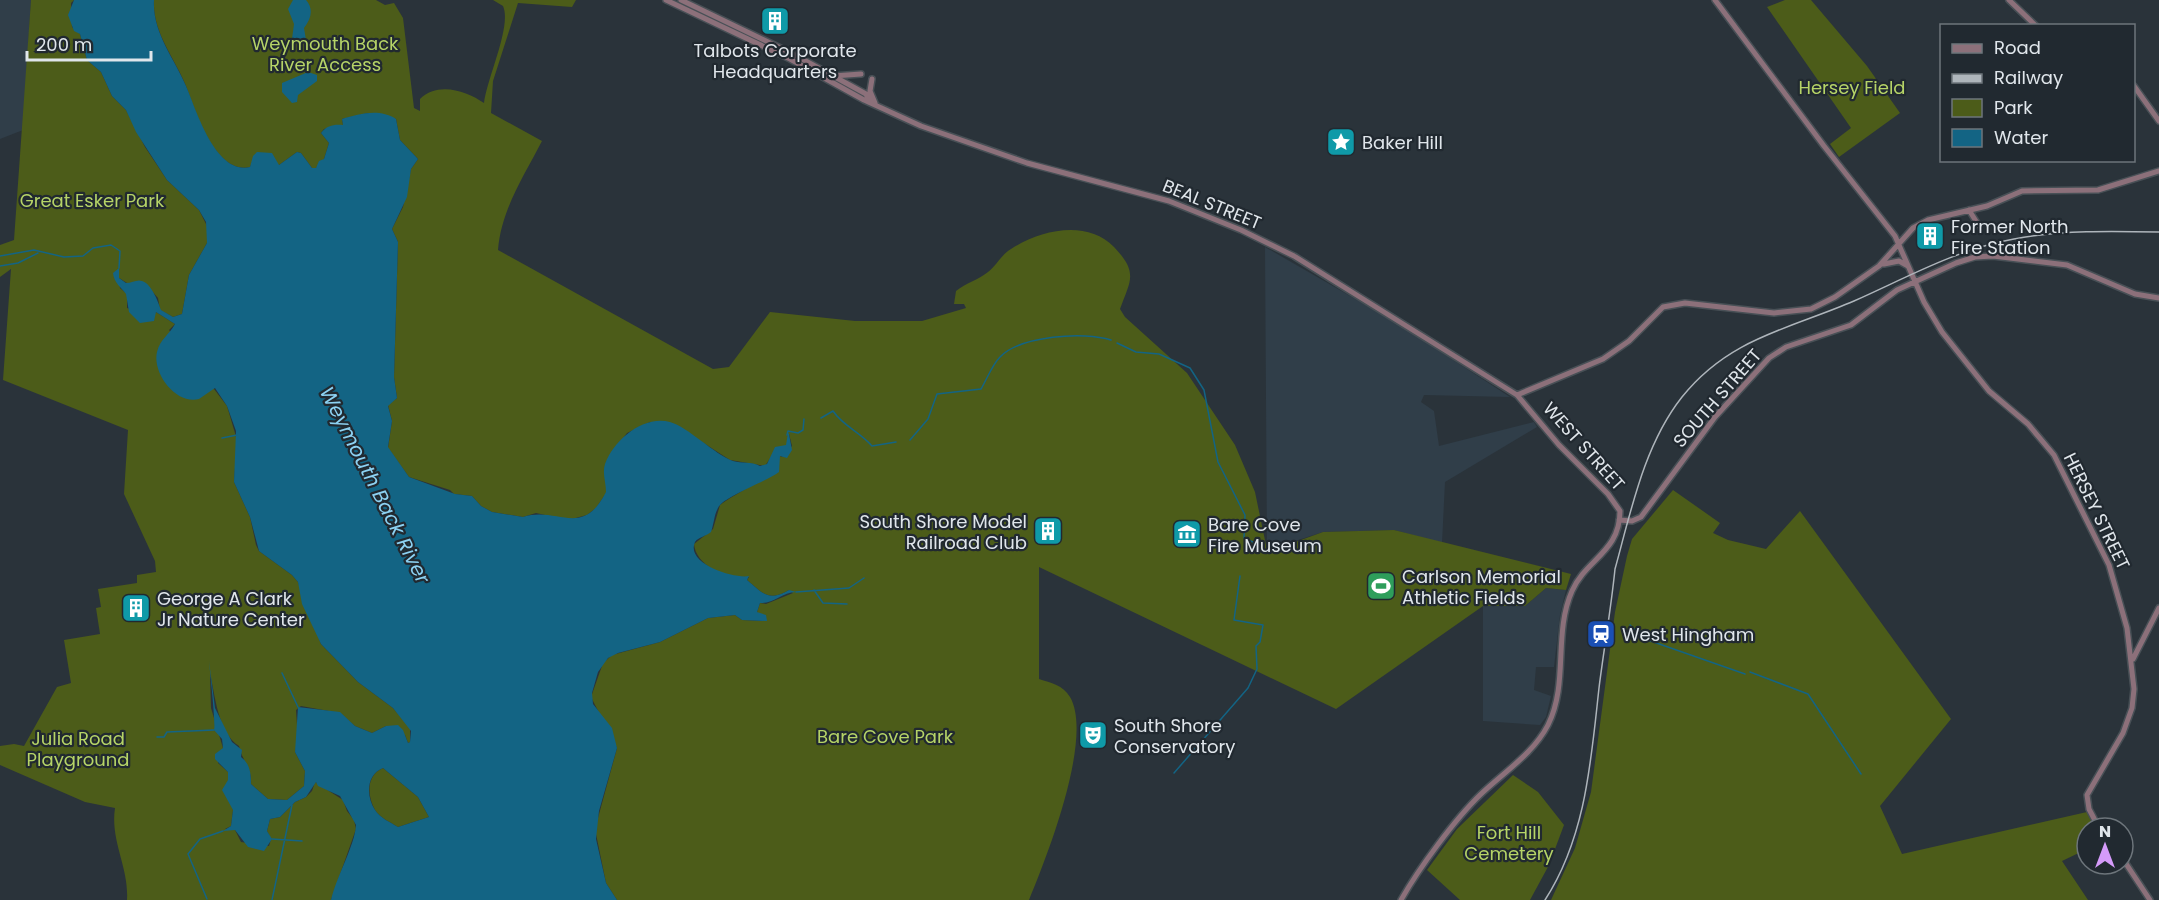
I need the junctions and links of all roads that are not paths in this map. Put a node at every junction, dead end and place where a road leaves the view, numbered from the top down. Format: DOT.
graph roads {
  1 [pos="666,0"];
  2 [pos="681,0"];
  3 [pos="1715,0"];
  4 [pos="2009,0"];
  5 [pos="2034,24"];
  6 [pos="861,74"];
  7 [pos="832,75"];
  8 [pos="872,79"];
  9 [pos="2135,89"];
  10 [pos="869,101"];
  11 [pos="876,105"];
  12 [pos="2159,121"];
  13 [pos="2159,171"];
  14 [pos="1969,210"];
  15 [pos="1979,226"];
  16 [pos="1899,244"];
  17 [pos="1879,266"];
  18 [pos="1908,266"];
  19 [pos="1915,282"];
  20 [pos="2159,298"];
  21 [pos="1533,388"];
  22 [pos="1516,395"];
  23 [pos="1524,402"];
  24 [pos="1619,520"];
  25 [pos="2159,608"];
  26 [pos="2129,639"];
  27 [pos="2140,643"];
  28 [pos="2133,661"];
  29 [pos="2093,816"];
  30 [pos="2134,876"];
  31 [pos="1401,900"];
  32 [pos="2150,900"];
  1 -- 10 [label="street, BEAL STREET"];
  2 -- 7 [label="street, BEAL STREET"];
  3 -- 16 [label="street, HERSEY STREET"];
  4 -- 5 [label="street"];
  6 -- 7 [label="street"];
  7 -- 10 [label="street, BEAL STREET"];
  8 -- 11 [label="street"];
  9 -- 12 [label="street"];
  10 -- 11 [label="street, BEAL STREET"];
  11 -- 22 [label="street, BEAL STREET"];
  13 -- 14 [label="street"];
  14 -- 15 [label="street"];
  14 -- 16 [label="street"];
  16 -- 17 [label="street"];
  16 -- 18 [label="street, HERSEY STREET"];
  17 -- 18 [label="street"];
  17 -- 21 [label="street"];
  18 -- 19 [label="street, HERSEY STREET"];
  19 -- 20 [label="street, SOUTH STREET"];
  19 -- 24 [label="street, SOUTH STREET"];
  19 -- 26 [label="street, HERSEY STREET"];
  21 -- 22 [label="street"];
  21 -- 23 [label="street"];
  22 -- 23 [label="street, WEST STREET"];
  23 -- 24 [label="street, WEST STREET"];
  24 -- 31 [label="street"];
  25 -- 27 [label="street"];
  26 -- 27 [label="street"];
  26 -- 28 [label="street, HERSEY STREET"];
  27 -- 28 [label="street"];
  28 -- 29 [label="street, HERSEY STREET"];
  30 -- 32 [label="street"];
}
